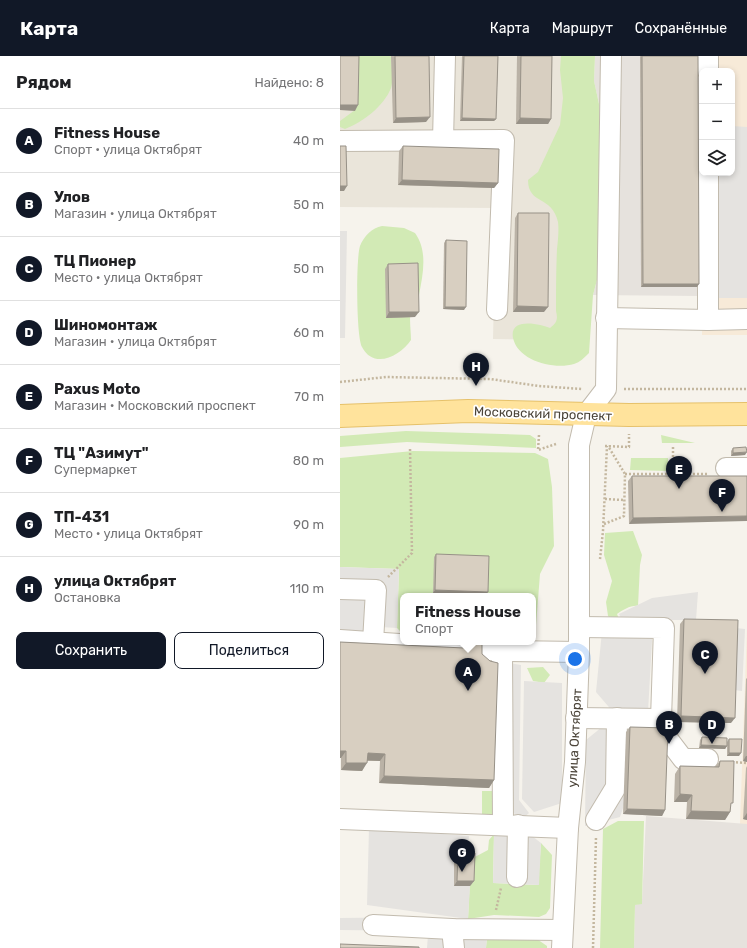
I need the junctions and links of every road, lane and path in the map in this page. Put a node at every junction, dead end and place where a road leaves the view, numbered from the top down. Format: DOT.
graph roads {
  1 [pos="445,56"];
  2 [pos="611,56"];
  3 [pos="708,56"];
  4 [pos="708,68"];
  5 [pos="340,141"];
  6 [pos="443,141"];
  7 [pos="708,176"];
  8 [pos="497,310"];
  9 [pos="606,318"];
  10 [pos="747,319"];
  11 [pos="708,320"];
  12 [pos="340,382"];
  13 [pos="539,386"];
  14 [pos="620,388"];
  15 [pos="589,389"];
  16 [pos="747,389"];
  17 [pos="539,392"];
  18 [pos="747,414"];
  19 [pos="586,415"];
  20 [pos="340,416"];
  21 [pos="629,433"];
  22 [pos="538,435"];
  23 [pos="556,444"];
  24 [pos="606,446"];
  25 [pos="673,446"];
  26 [pos="410,448"];
  27 [pos="747,468"];
  28 [pos="718,471"];
  29 [pos="625,474"];
  30 [pos="673,474"];
  31 [pos="605,499"];
  32 [pos="624,500"];
  33 [pos="604,524"];
  34 [pos="603,531"];
  35 [pos="340,589"];
  36 [pos="376,590"];
  37 [pos="580,627"];
  38 [pos="340,640"];
  39 [pos="373,642"];
  40 [pos="400,644"];
  41 [pos="416,645"];
  42 [pos="502,651"];
  43 [pos="579,652"];
  44 [pos="576,718"];
  45 [pos="617,718"];
  46 [pos="661,719"];
  47 [pos="708,759"];
  48 [pos="340,819"];
  49 [pos="596,820"];
  50 [pos="510,825"];
  51 [pos="568,828"];
  52 [pos="517,877"];
  53 [pos="373,925"];
  54 [pos="496,929"];
  55 [pos="453,938"];
  56 [pos="562,939"];
  57 [pos="593,948"];
  1 -- 6 [label="street"];
  2 -- 9 [label="street, улица Октябрят"];
  3 -- 4 [label="street"];
  5 -- 6 [label="street"];
  6 -- 8 [label="street"];
  7 -- 11 [label="street"];
  9 -- 11 [label="street"];
  9 -- 19 [label="street, улица Октябрят"];
  10 -- 11 [label="street"];
  12 -- 13 [label="path"];
  13 -- 15 [label="path"];
  13 -- 17 [label="path"];
  14 -- 16 [label="path"];
  18 -- 19 [label="main road, Московский проспект"];
  19 -- 20 [label="main road, Московский проспект"];
  19 -- 37 [label="street, улица Октябрят"];
  21 -- 24 [label="path"];
  22 -- 23 [label="path"];
  24 -- 29 [label="path"];
  24 -- 31 [label="path"];
  25 -- 30 [label="path"];
  26 -- 36 [label="path"];
  27 -- 28 [label="street"];
  28 -- 30 [label="path"];
  29 -- 30 [label="path"];
  29 -- 32 [label="path"];
  31 -- 32 [label="path"];
  31 -- 33 [label="path"];
  32 -- 33 [label="path"];
  33 -- 34 [label="path"];
  35 -- 36 [label="street"];
  36 -- 39 [label="street"];
  37 -- 43 [label="street, улица Октябрят"];
  37 -- 46 [label="street"];
  38 -- 39 [label="street"];
  39 -- 40 [label="street"];
  41 -- 42 [label="street"];
  42 -- 43 [label="street"];
  42 -- 50 [label="street"];
  43 -- 44 [label="street, улица Октябрят"];
  44 -- 45 [label="street"];
  44 -- 51 [label="street, улица Октябрят"];
  45 -- 46 [label="street"];
  45 -- 49 [label="street"];
  46 -- 47 [label="street"];
  48 -- 50 [label="street"];
  49 -- 57 [label="path"];
  50 -- 51 [label="street"];
  50 -- 52 [label="street"];
  51 -- 56 [label="street, улица Октябрят"];
  52 -- 54 [label="path"];
  53 -- 55 [label="street"];
  54 -- 55 [label="street"];
  54 -- 56 [label="street"];
}
